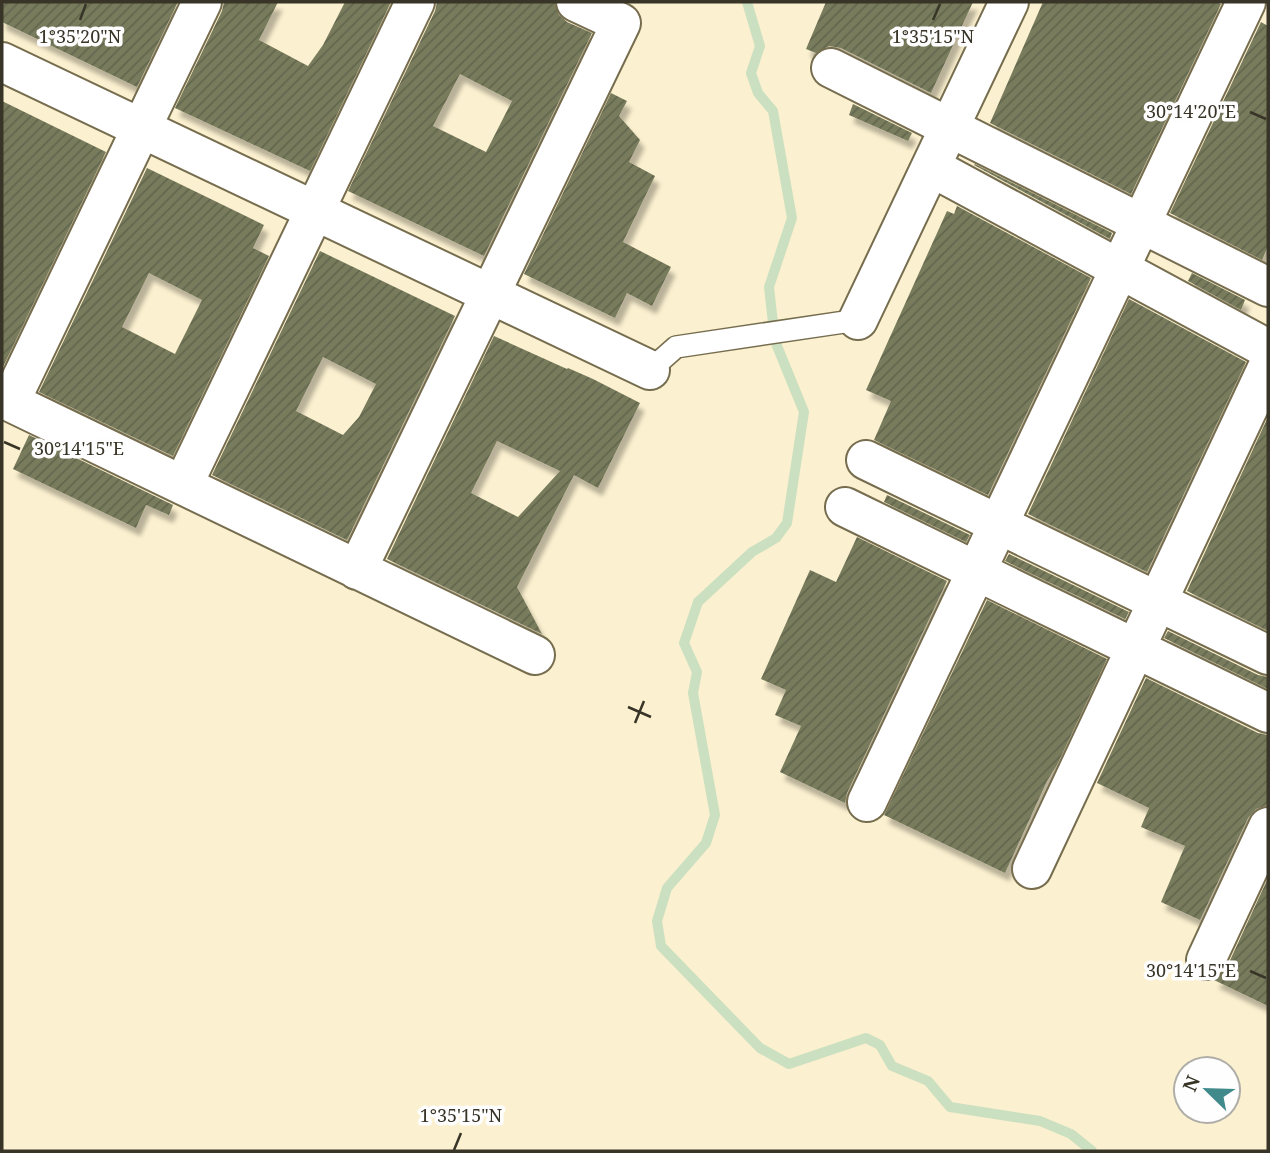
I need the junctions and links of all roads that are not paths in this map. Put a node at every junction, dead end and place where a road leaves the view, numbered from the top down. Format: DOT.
graph roads {
  1 [pos="202,2"];
  2 [pos="415,2"];
  3 [pos="576,2"];
  4 [pos="1009,2"];
  5 [pos="1246,2"];
  6 [pos="2,62"];
  7 [pos="831,68"];
  8 [pos="949,127"];
  9 [pos="141,129"];
  10 [pos="931,167"];
  11 [pos="315,211"];
  12 [pos="1141,223"];
  13 [pos="1119,268"];
  14 [pos="1268,287"];
  15 [pos="490,294"];
  16 [pos="858,320"];
  17 [pos="1268,349"];
  18 [pos="1268,366"];
  19 [pos="650,370"];
  20 [pos="6,400"];
  21 [pos="866,460"];
  22 [pos="183,485"];
  23 [pos="845,507"];
  24 [pos="998,524"];
  25 [pos="357,570"];
  26 [pos="976,572"];
  27 [pos="1157,601"];
  28 [pos="1136,648"];
  29 [pos="535,655"];
  30 [pos="1268,655"];
  31 [pos="1268,713"];
  32 [pos="867,802"];
  33 [pos="1268,827"];
  34 [pos="1032,869"];
  35 [pos="1206,960"];
  1 -- 9 [label="street"];
  2 -- 11 [label="street"];
  3 -- 15 [label="street"];
  4 -- 8 [label="street"];
  5 -- 12 [label="street"];
  6 -- 9 [label="street"];
  7 -- 8 [label="street"];
  8 -- 10 [label="street"];
  8 -- 12 [label="street"];
  9 -- 11 [label="street"];
  9 -- 20 [label="street"];
  10 -- 13 [label="street"];
  10 -- 16 [label="street"];
  11 -- 15 [label="street"];
  11 -- 22 [label="street"];
  12 -- 13 [label="street"];
  12 -- 14 [label="street"];
  13 -- 17 [label="street"];
  13 -- 24 [label="street"];
  15 -- 19 [label="street"];
  15 -- 25 [label="street"];
  16 -- 19 [label="lane"];
  18 -- 27 [label="street"];
  20 -- 22 [label="street"];
  21 -- 24 [label="street"];
  22 -- 25 [label="street"];
  23 -- 26 [label="street"];
  24 -- 26 [label="street"];
  24 -- 27 [label="street"];
  25 -- 29 [label="street"];
  26 -- 28 [label="street"];
  26 -- 32 [label="street"];
  27 -- 28 [label="street"];
  27 -- 30 [label="street"];
  28 -- 31 [label="street"];
  28 -- 34 [label="street"];
  33 -- 35 [label="street"];
}
